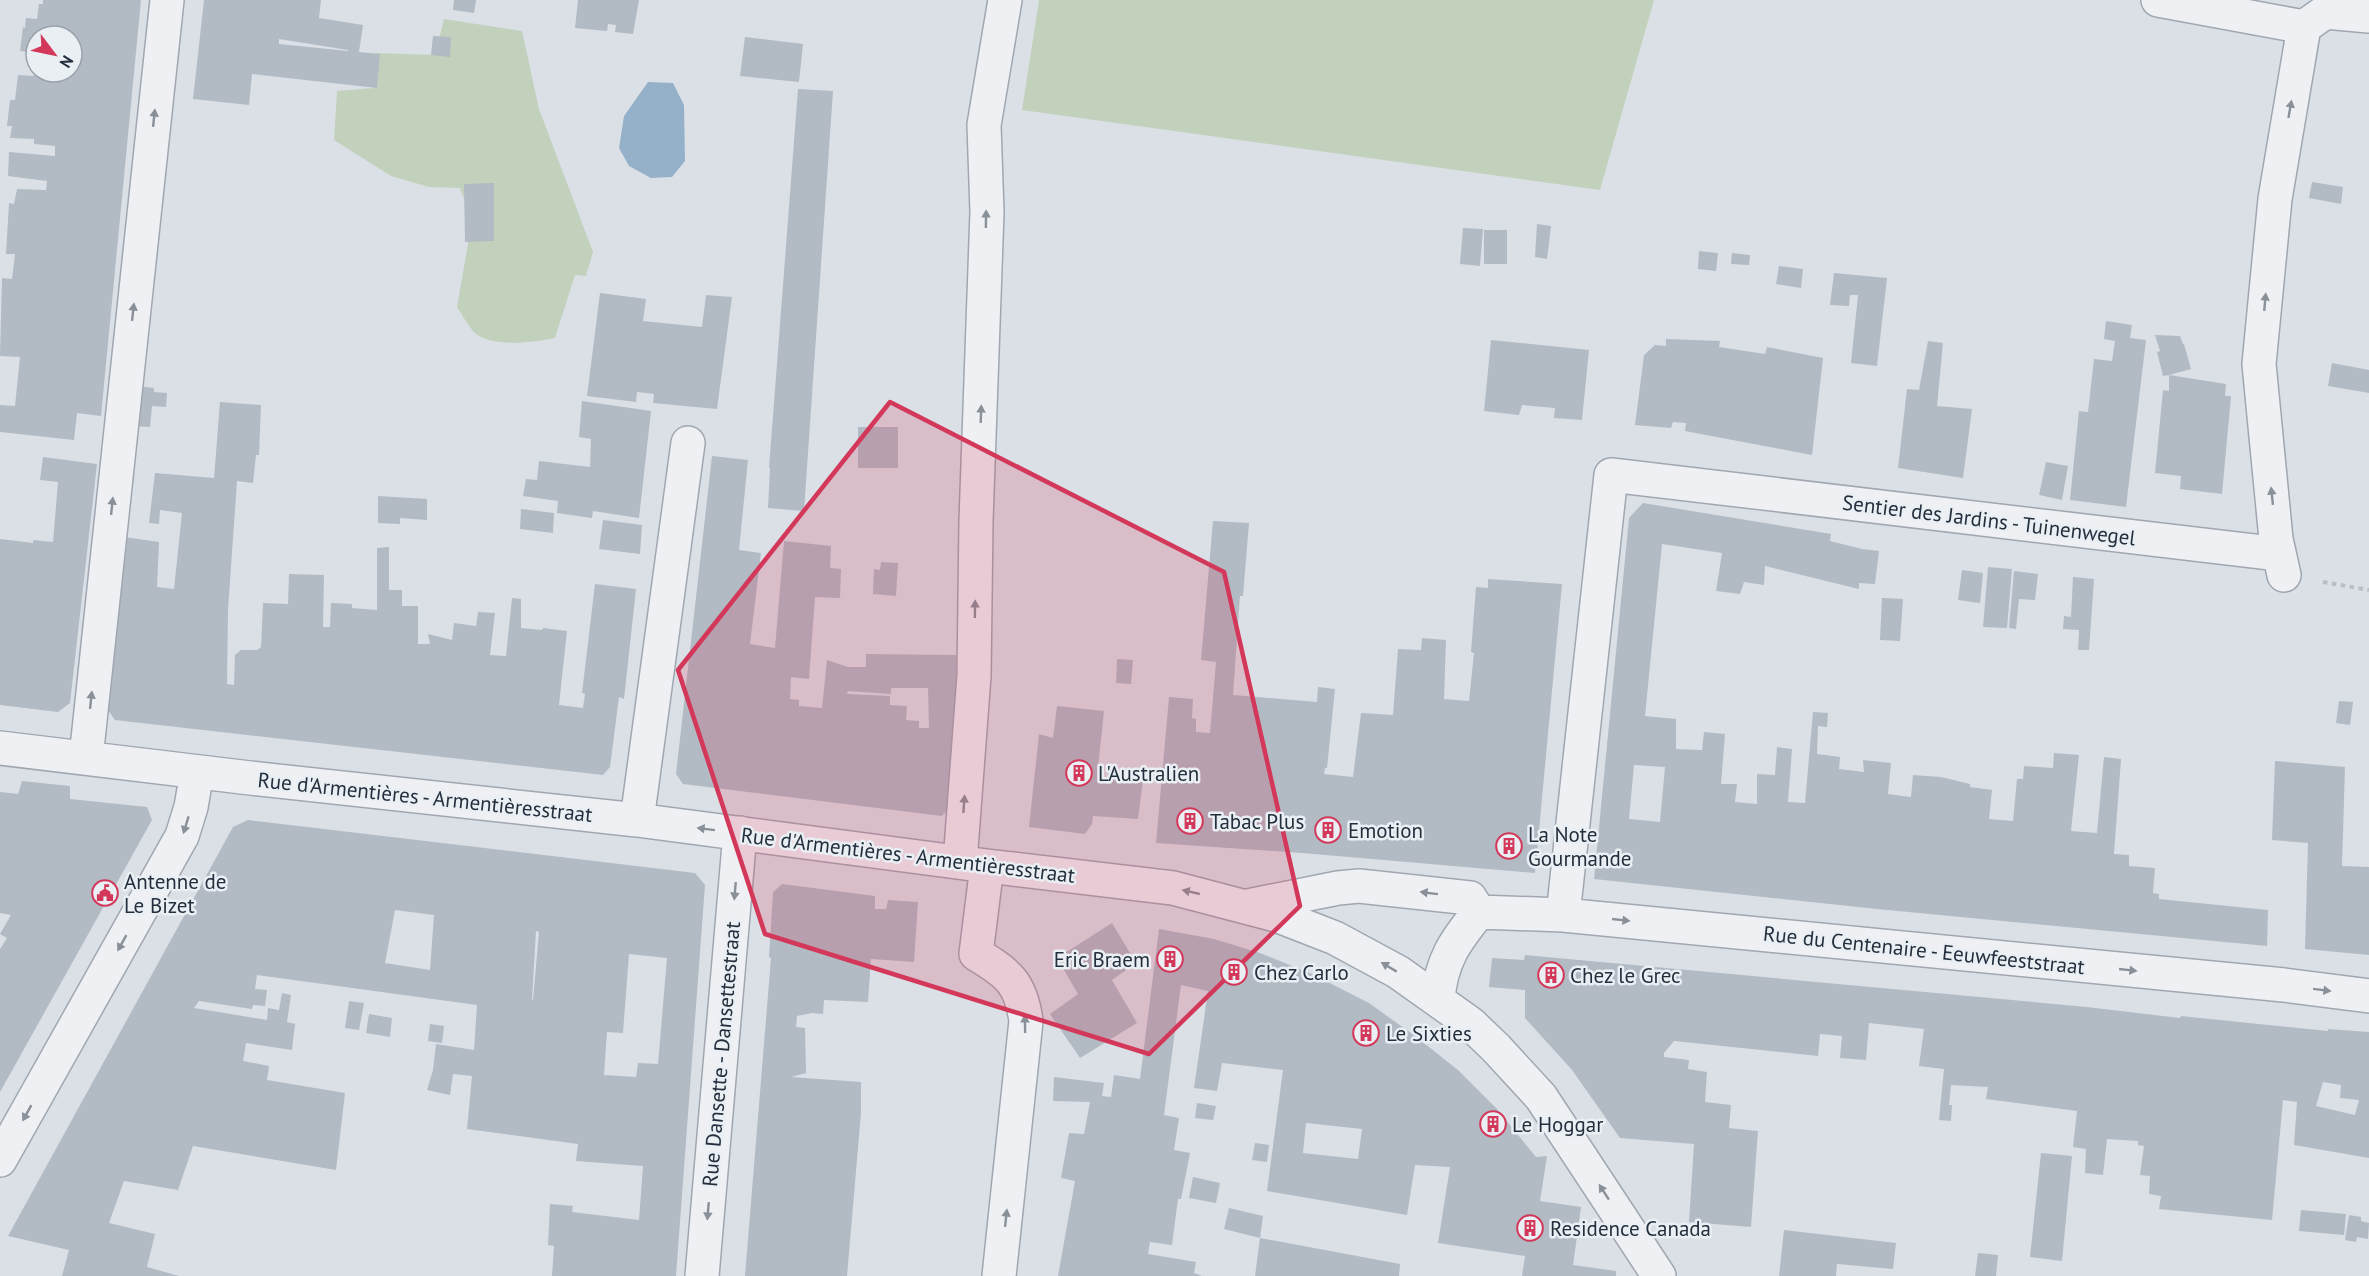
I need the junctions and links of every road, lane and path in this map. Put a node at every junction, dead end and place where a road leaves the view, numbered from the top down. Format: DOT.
graph roads {
  1 [pos="167,0"];
  2 [pos="1005,0"];
  3 [pos="2158,0"];
  4 [pos="2369,16"];
  5 [pos="2304,27"];
  6 [pos="688,443"];
  7 [pos="2282,564"];
  8 [pos="2369,590"];
  9 [pos="0,748"];
  10 [pos="86,758"];
  11 [pos="197,772"];
  12 [pos="637,820"];
  13 [pos="740,833"];
  14 [pos="974,864"];
  15 [pos="1248,906"];
  16 [pos="1479,912"];
  17 [pos="1563,915"];
  18 [pos="2369,996"];
  19 [pos="1438,999"];
  20 [pos="0,1160"];
  21 [pos="702,1276"];
  22 [pos="999,1276"];
  23 [pos="1659,1276"];
  10 -- 1 [label="street, one-way"];
  14 -- 2 [label="street, one-way"];
  3 -- 5 [label="street"];
  4 -- 5 [label="street"];
  7 -- 5 [label="street, one-way"];
  6 -- 12 [label="street"];
  7 -- 8 [label="path"];
  7 -- 17 [label="street, Sentier des Jardins - Tuinenwegel"];
  9 -- 10 [label="street, Rue d'Armentières - Armentièresstraat"];
  10 -- 11 [label="street, Rue d'Armentières - Armentièresstraat"];
  11 -- 12 [label="street, Rue d'Armentières - Armentièresstraat"];
  11 -- 20 [label="street, one-way"];
  13 -- 12 [label="street, Rue d'Armentières - Armentièresstraat, one-way"];
  13 -- 14 [label="street, Rue d'Armentières - Armentièresstraat"];
  13 -- 21 [label="street, Rue Dansette - Dansettestraat, one-way"];
  15 -- 14 [label="street, Rue d'Armentières - Armentièresstraat, one-way"];
  22 -- 14 [label="street, one-way"];
  16 -- 15 [label="street, one-way"];
  19 -- 15 [label="street, Rue d'Armentières - Armentièresstraat, one-way"];
  16 -- 17 [label="street, Rue du Centenaire - Eeuwfeeststraat"];
  16 -- 19 [label="street"];
  17 -- 18 [label="street, Rue du Centenaire - Eeuwfeeststraat, one-way"];
  23 -- 19 [label="street, Rue d'Armentières - Armentièresstraat, one-way"];
}
